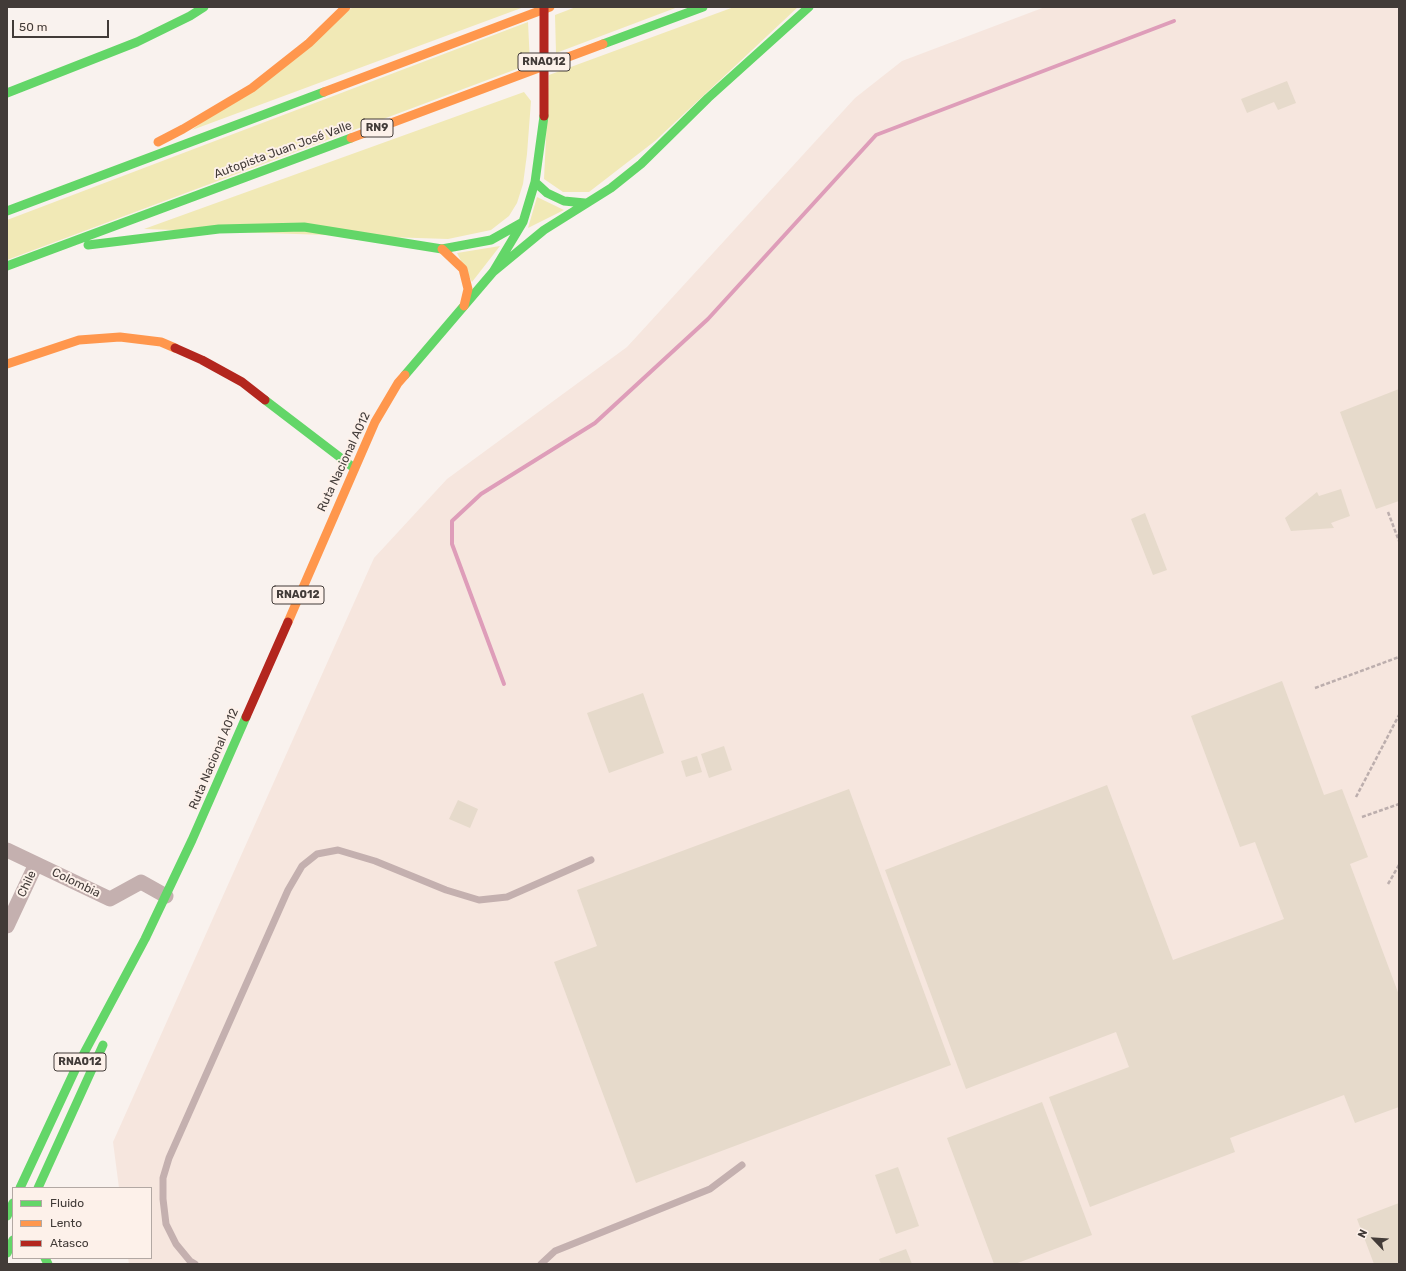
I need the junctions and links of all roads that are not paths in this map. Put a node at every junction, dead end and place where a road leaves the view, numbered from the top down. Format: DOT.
graph roads {
  1 [pos="204,7"];
  2 [pos="346,7"];
  3 [pos="544,7"];
  4 [pos="550,7"];
  5 [pos="703,7"];
  6 [pos="809,7"];
  7 [pos="7,93"];
  8 [pos="149,146"];
  9 [pos="135,153"];
  10 [pos="535,182"];
  11 [pos="54,194"];
  12 [pos="585,203"];
  13 [pos="7,211"];
  14 [pos="522,222"];
  15 [pos="442,249"];
  16 [pos="51,250"];
  17 [pos="7,266"];
  18 [pos="493,272"];
  19 [pos="464,306"];
  20 [pos="7,364"];
  21 [pos="354,468"];
  22 [pos="7,850"];
  23 [pos="591,860"];
  24 [pos="36,864"];
  25 [pos="166,896"];
  26 [pos="7,926"];
  27 [pos="145,939"];
  28 [pos="116,1011"];
  29 [pos="105,1040"];
  30 [pos="742,1165"];
  31 [pos="45,1174"];
  32 [pos="20,1187"];
  33 [pos="38,1187"];
  34 [pos="43,1187"];
  35 [pos="12,1205"];
  36 [pos="7,1216"];
  37 [pos="12,1242"];
  38 [pos="7,1252"];
  39 [pos="195,1264"];
  40 [pos="541,1264"];
  1 -- 7 [label="main road"];
  2 -- 8 [label="main road"];
  3 -- 10 [label="main road, Ruta Nacional A012 / RNA012, bridge"];
  4 -- 11 [label="main road"];
  5 -- 16 [label="main road, Autopista Juan José Valle / RN9"];
  6 -- 12 [label="main road"];
  9 -- 11 [label="main road"];
  10 -- 12 [label="main road"];
  10 -- 14 [label="main road, Ruta Nacional A012 / RNA012"];
  11 -- 13 [label="main road"];
  12 -- 18 [label="main road"];
  14 -- 15 [label="main road"];
  14 -- 18 [label="main road, Ruta Nacional A012 / RNA012"];
  15 -- 16 [label="main road"];
  15 -- 19 [label="main road"];
  16 -- 17 [label="main road, Autopista Juan José Valle / RN9"];
  18 -- 19 [label="main road, Ruta Nacional A012 / RNA012"];
  19 -- 21 [label="main road, Ruta Nacional A012 / RNA012"];
  20 -- 21 [label="main road"];
  21 -- 25 [label="main road, Ruta Nacional A012 / RNA012"];
  22 -- 24 [label="street, Colombia"];
  23 -- 39 [label="lane"];
  24 -- 25 [label="street, Colombia"];
  24 -- 26 [label="street, Chile"];
  25 -- 27 [label="main road, Ruta Nacional A012 / RNA012"];
  27 -- 28 [label="main road, Ruta Nacional A012 / RNA012"];
  27 -- 32 [label="main road, Ruta Nacional A012 / RNA012"];
  29 -- 31 [label="main road, RNA012"];
  30 -- 40 [label="lane"];
  31 -- 33 [label="main road, RNA012"];
  31 -- 34 [label="main road"];
  35 -- 36 [label="main road"];
  37 -- 38 [label="main road"];
}
